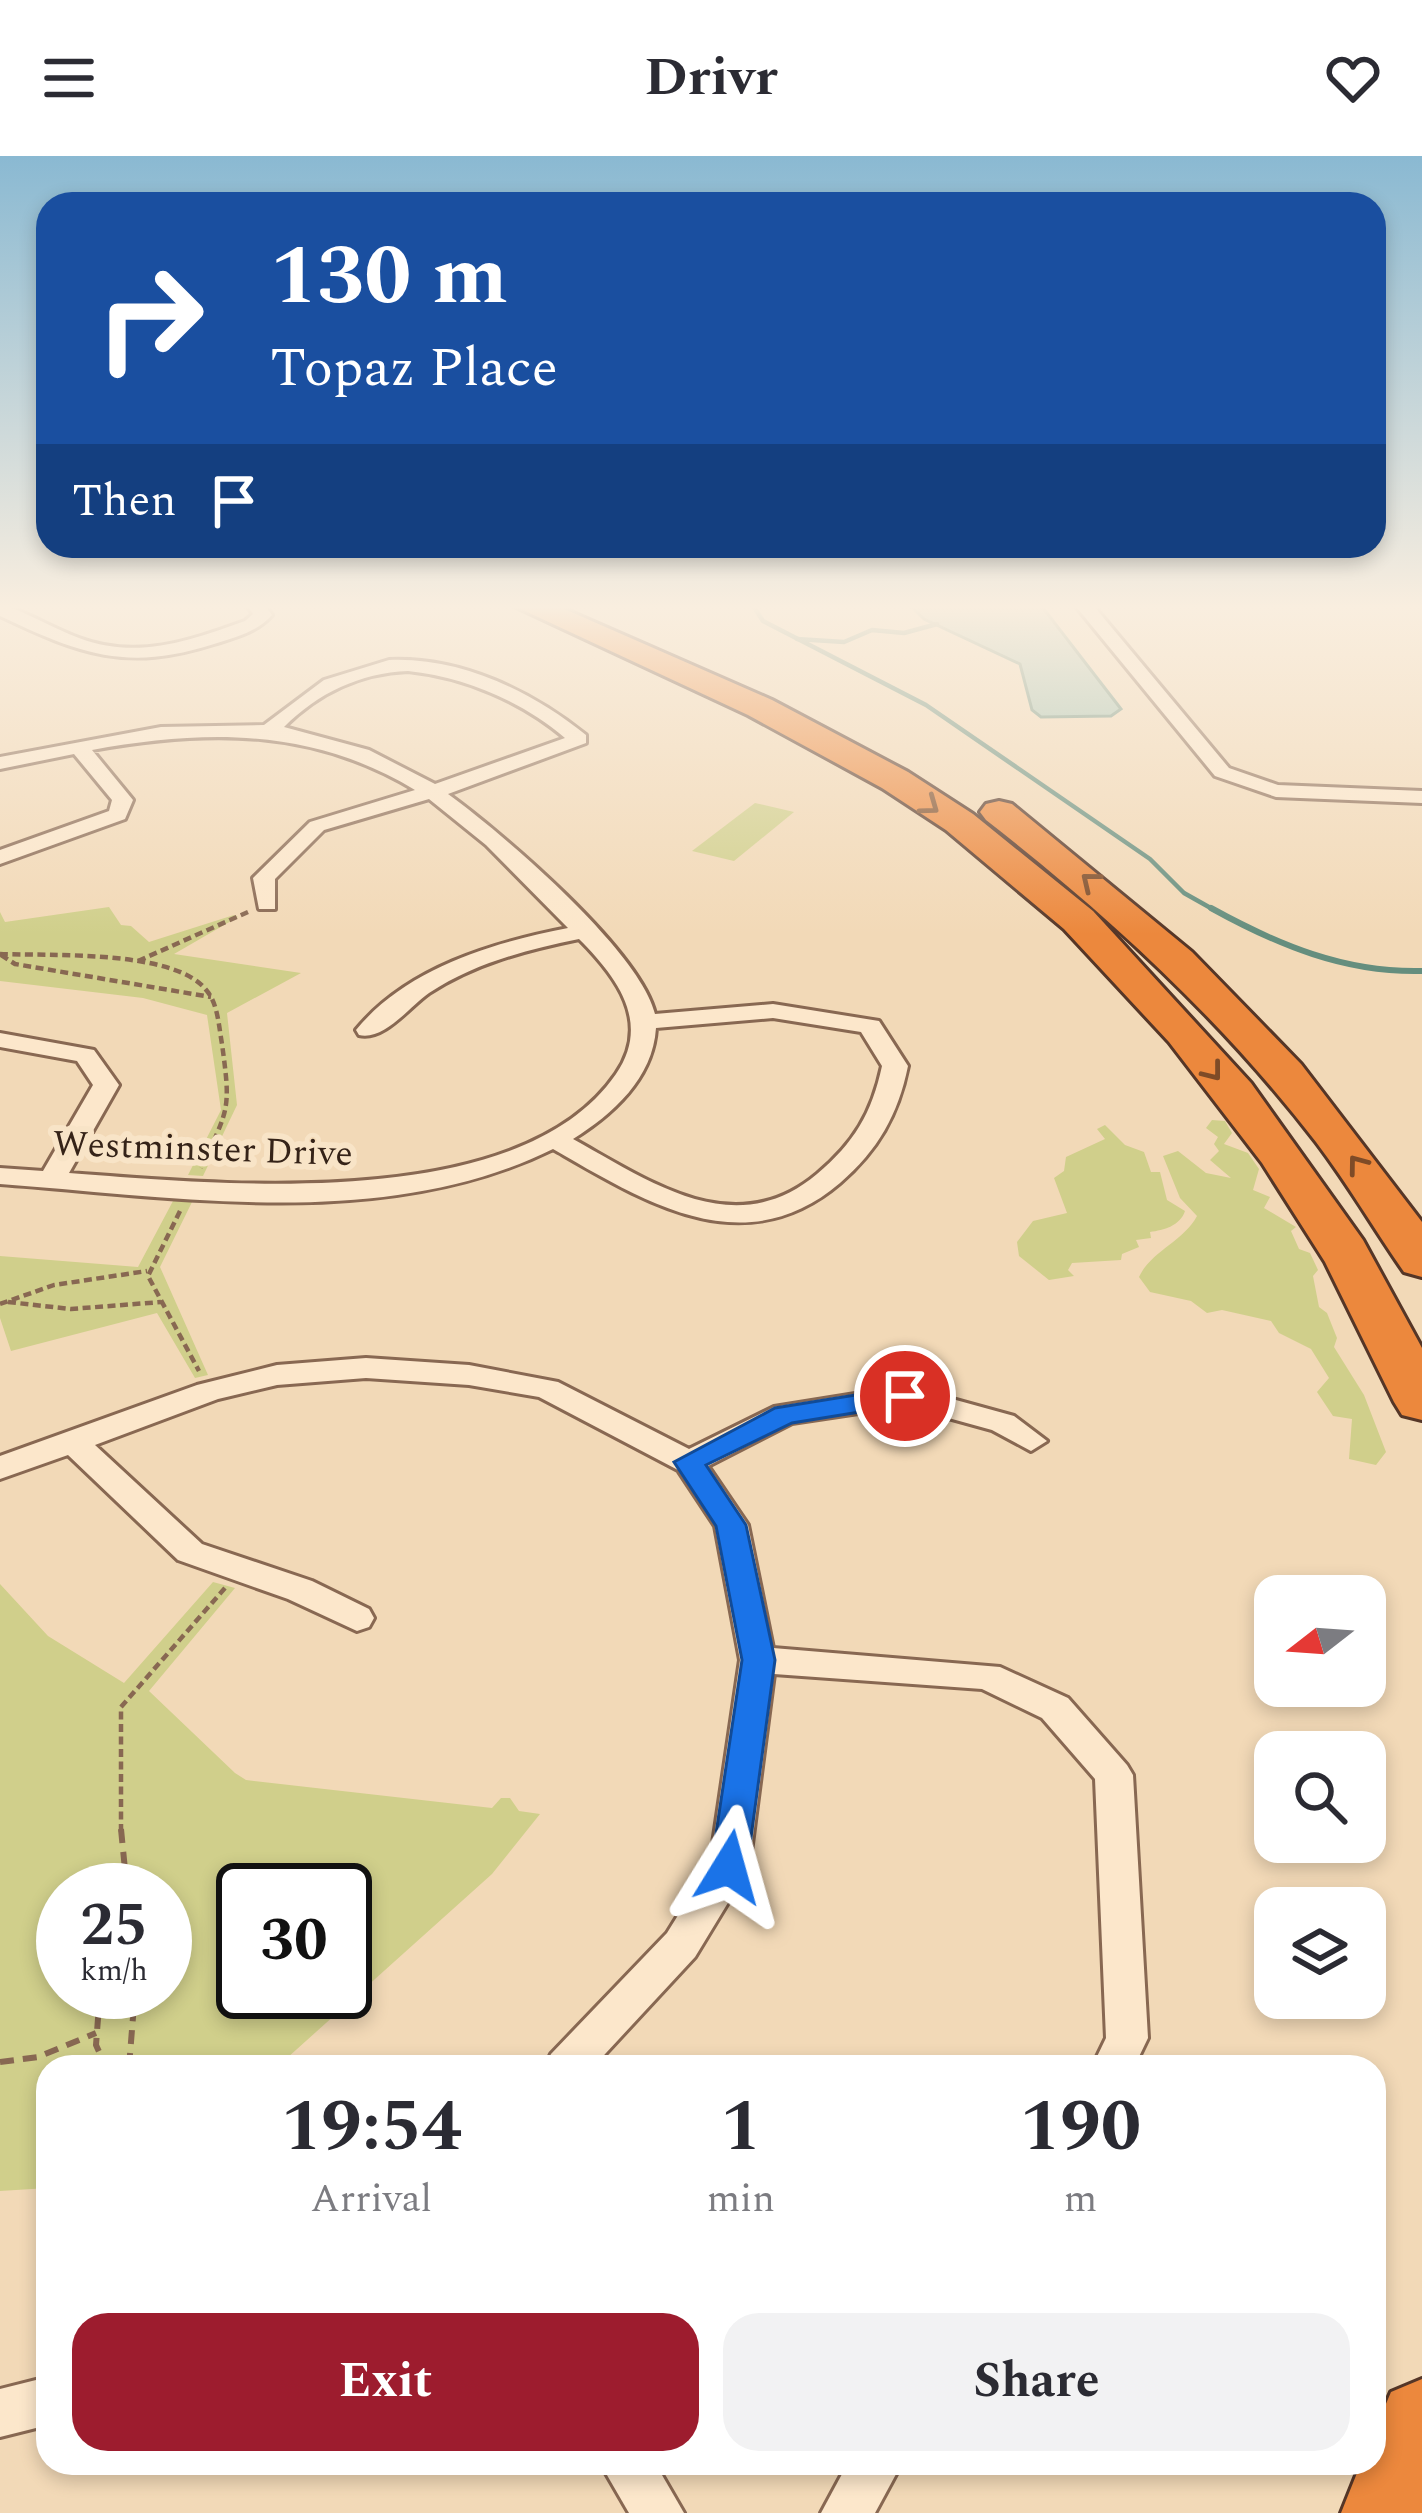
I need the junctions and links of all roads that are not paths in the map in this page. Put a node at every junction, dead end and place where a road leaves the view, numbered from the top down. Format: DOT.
graph roads {
  1 [pos="287,714"];
  2 [pos="544,714"];
  3 [pos="772,714"];
  4 [pos="848,714"];
  5 [pos="1174,714"];
  6 [pos="268,732"];
  7 [pos="79,747"];
  8 [pos="0,763"];
  9 [pos="431,790"];
  10 [pos="1422,797"];
  11 [pos="0,856"];
  12 [pos="267,904"];
  13 [pos="585,931"];
  14 [pos="644,1022"];
  15 [pos="368,1030"];
  16 [pos="0,1040"];
  17 [pos="554,1139"];
  18 [pos="0,1176"];
  19 [pos="52,1179"];
  20 [pos="1422,1262"];
  21 [pos="1383,1329"];
  22 [pos="1422,1402"];
  23 [pos="1422,1433"];
  24 [pos="1031,1441"];
  25 [pos="72,1442"];
  26 [pos="688,1462"];
  27 [pos="0,1468"];
  28 [pos="357,1618"];
  29 [pos="758,1660"];
  30 [pos="577,2055"];
  31 [pos="1119,2055"];
  32 [pos="36,2404"];
  33 [pos="0,2413"];
  34 [pos="1422,2423"];
  35 [pos="633,2475"];
  36 [pos="870,2475"];
  37 [pos="659,2513"];
  38 [pos="846,2513"];
  39 [pos="1386,2513"];
  1 -- 6 [label="street"];
  2 -- 9 [label="street"];
  3 -- 21 [label="highway, one-way"];
  20 -- 4 [label="highway, one-way"];
  5 -- 10 [label="street"];
  6 -- 7 [label="street"];
  6 -- 9 [label="street"];
  7 -- 8 [label="street"];
  7 -- 11 [label="street"];
  9 -- 12 [label="street"];
  9 -- 13 [label="street"];
  13 -- 14 [label="street"];
  13 -- 15 [label="street"];
  14 -- 17 [label="street, Westminster Drive"];
  14 -- 17 [label="street"];
  16 -- 19 [label="street"];
  17 -- 19 [label="street, Westminster Drive"];
  18 -- 19 [label="street, Westminster Drive"];
  21 -- 22 [label="highway"];
  21 -- 23 [label="highway"];
  24 -- 26 [label="street"];
  25 -- 26 [label="street"];
  25 -- 27 [label="street"];
  25 -- 28 [label="street"];
  26 -- 29 [label="street"];
  29 -- 30 [label="street"];
  29 -- 31 [label="street"];
  32 -- 33 [label="street"];
  34 -- 39 [label="highway"];
  35 -- 37 [label="street"];
  36 -- 38 [label="street"];
}
